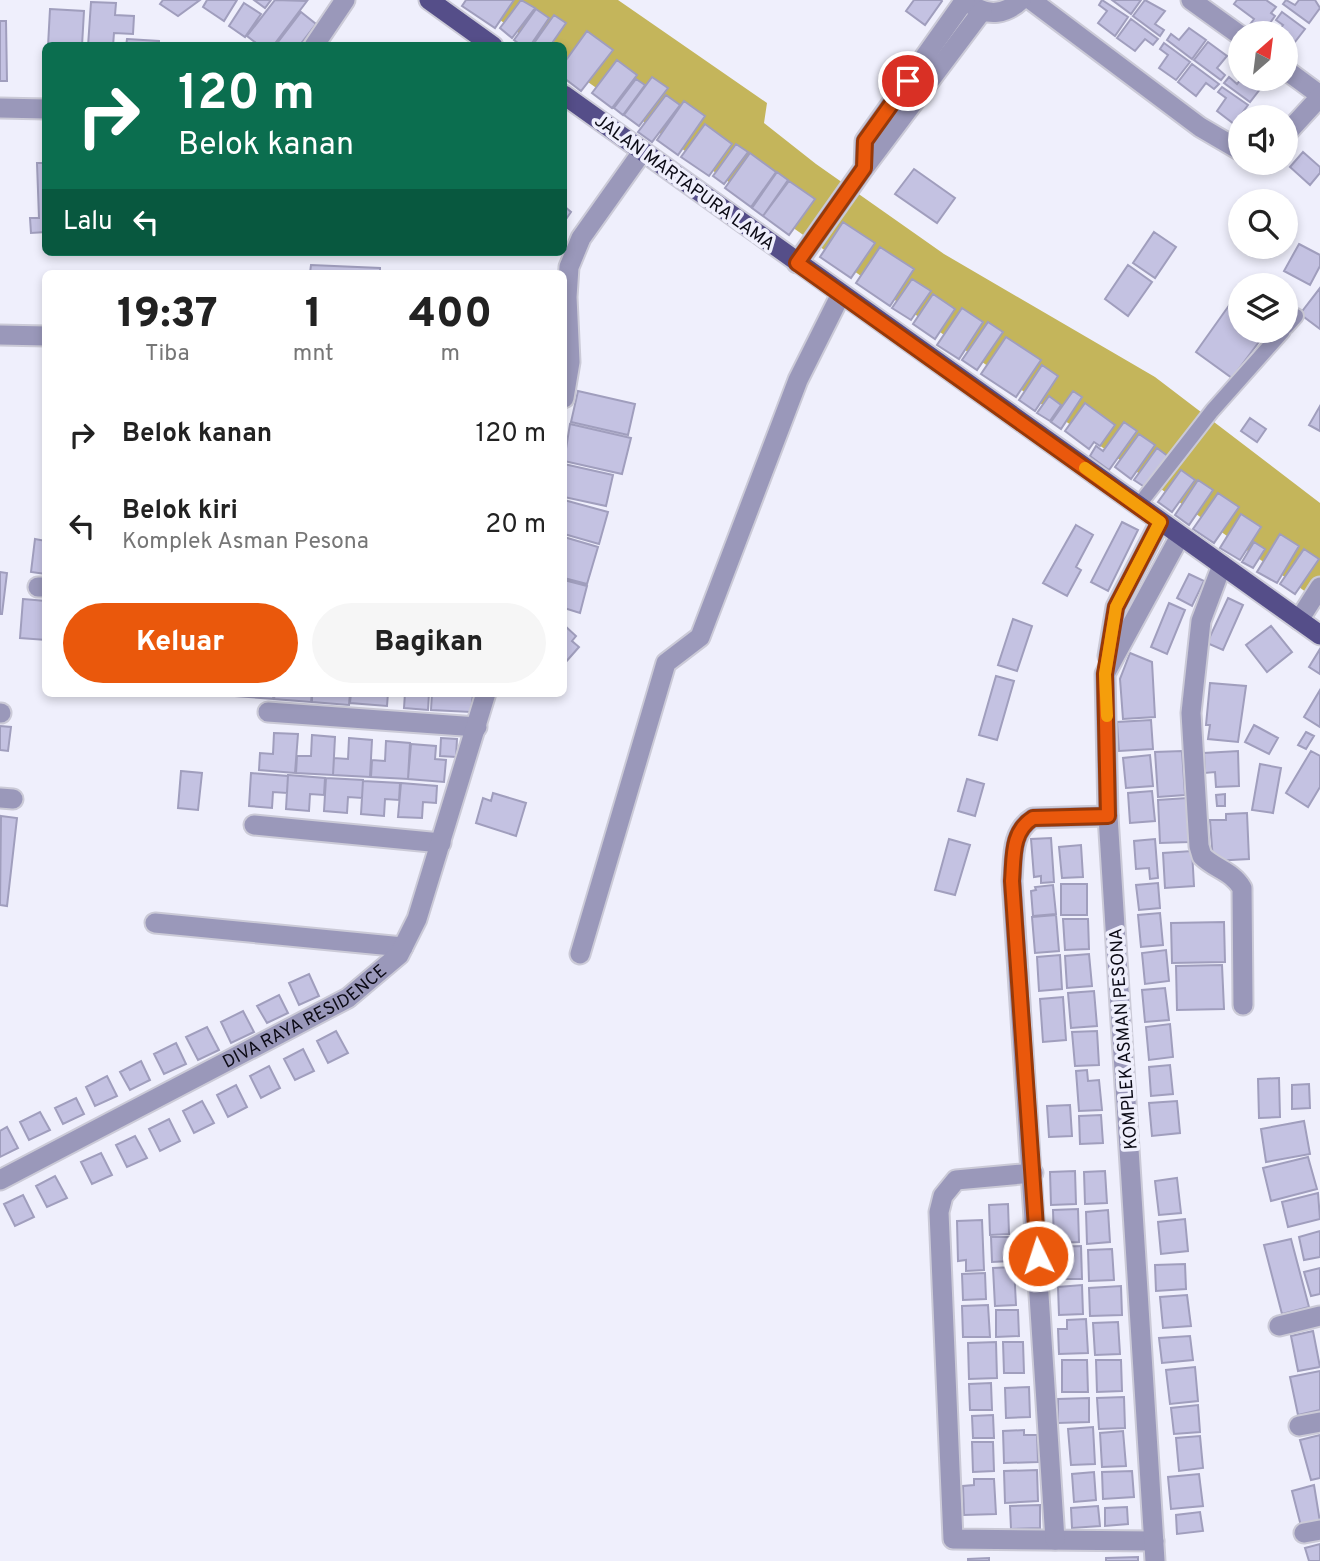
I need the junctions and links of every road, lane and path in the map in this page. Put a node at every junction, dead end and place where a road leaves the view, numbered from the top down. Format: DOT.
graph roads {
  1 [pos="345,0"];
  2 [pos="429,0"];
  3 [pos="1021,0"];
  4 [pos="1031,0"];
  5 [pos="1191,0"];
  6 [pos="971,4"];
  7 [pos="1228,27"];
  8 [pos="317,42"];
  9 [pos="487,42"];
  10 [pos="1298,79"];
  11 [pos="1320,96"];
  12 [pos="567,97"];
  13 [pos="0,108"];
  14 [pos="42,109"];
  15 [pos="1298,121"];
  16 [pos="1228,143"];
  17 [pos="642,152"];
  18 [pos="797,263"];
  19 [pos="841,294"];
  20 [pos="567,314"];
  21 [pos="0,335"];
  22 [pos="42,336"];
  23 [pos="567,343"];
  24 [pos="1272,343"];
  25 [pos="567,380"];
  26 [pos="1138,506"];
  27 [pos="1160,522"];
  28 [pos="1180,536"];
  29 [pos="1222,565"];
  30 [pos="1320,587"];
  31 [pos="1303,614"];
  32 [pos="1320,635"];
  33 [pos="1105,674"];
  34 [pos="485,697"];
  35 [pos="268,712"];
  36 [pos="477,727"];
  37 [pos="1108,816"];
  38 [pos="254,825"];
  39 [pos="441,843"];
  40 [pos="155,923"];
  41 [pos="403,947"];
  42 [pos="580,954"];
  43 [pos="1243,1005"];
  44 [pos="1033,1173"];
  45 [pos="0,1180"];
  46 [pos="1320,1316"];
  47 [pos="1279,1326"];
  48 [pos="1320,1422"];
  49 [pos="1299,1426"];
  50 [pos="1055,1540"];
  51 [pos="1154,1541"];
  52 [pos="1155,1561"];
  1 -- 8 [label="street"];
  2 -- 9 [label="main road"];
  3 -- 6 [label="street"];
  4 -- 16 [label="street"];
  5 -- 7 [label="street"];
  6 -- 18 [label="street"];
  10 -- 11 [label="street"];
  11 -- 15 [label="street"];
  12 -- 17 [label="main road, JALAN MARTAPURA LAMA"];
  13 -- 14 [label="street"];
  17 -- 18 [label="main road, JALAN MARTAPURA LAMA"];
  17 -- 20 [label="street"];
  18 -- 19 [label="main road, JALAN MARTAPURA LAMA"];
  19 -- 26 [label="main road, JALAN MARTAPURA LAMA"];
  19 -- 42 [label="street"];
  21 -- 22 [label="street"];
  23 -- 25 [label="street"];
  24 -- 26 [label="lane"];
  26 -- 27 [label="main road, JALAN MARTAPURA LAMA"];
  27 -- 28 [label="main road, JALAN MARTAPURA LAMA"];
  27 -- 33 [label="street"];
  28 -- 29 [label="main road, JALAN MARTAPURA LAMA"];
  28 -- 33 [label="street, KOMPLEK ASMAN PESONA"];
  29 -- 31 [label="main road, JALAN MARTAPURA LAMA"];
  29 -- 43 [label="street"];
  30 -- 31 [label="street"];
  31 -- 32 [label="main road, JALAN MARTAPURA LAMA"];
  33 -- 37 [label="street, KOMPLEK ASMAN PESONA"];
  34 -- 36 [label="street, DIVA RAYA RESIDENCE"];
  35 -- 36 [label="street"];
  36 -- 39 [label="street, DIVA RAYA RESIDENCE"];
  37 -- 44 [label="street"];
  37 -- 51 [label="street, KOMPLEK ASMAN PESONA"];
  38 -- 39 [label="street"];
  39 -- 41 [label="street, DIVA RAYA RESIDENCE"];
  40 -- 41 [label="street"];
  41 -- 45 [label="street, DIVA RAYA RESIDENCE"];
  44 -- 50 [label="street"];
  44 -- 50 [label="street"];
  46 -- 47 [label="street"];
  48 -- 49 [label="street"];
  50 -- 51 [label="street"];
  51 -- 52 [label="street, KOMPLEK ASMAN PESONA"];
}
